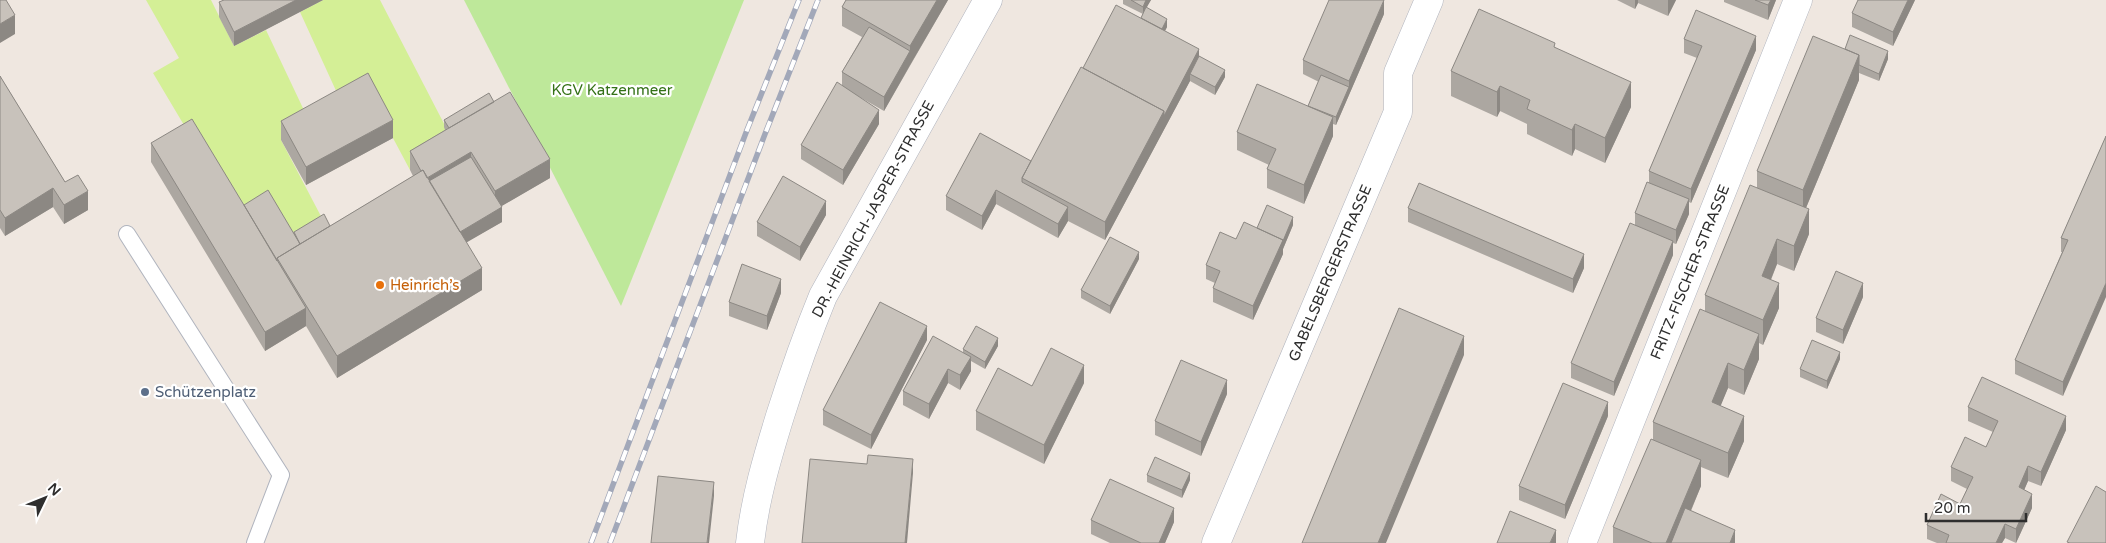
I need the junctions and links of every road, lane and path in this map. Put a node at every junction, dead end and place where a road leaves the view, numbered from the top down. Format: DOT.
graph roads {
  1 [pos="988,0"];
  2 [pos="1429,0"];
  3 [pos="1798,0"];
  4 [pos="128,234"];
  5 [pos="255,543"];
  6 [pos="750,543"];
  7 [pos="1216,543"];
  8 [pos="1582,543"];
  1 -- 6 [label="street, DR.-HEINRICH-JASPER-STRASSE"];
  2 -- 7 [label="street, GABELSBERGERSTRASSE"];
  3 -- 8 [label="street, FRITZ-FISCHER-STRASSE"];
  4 -- 5 [label="lane"];
}
